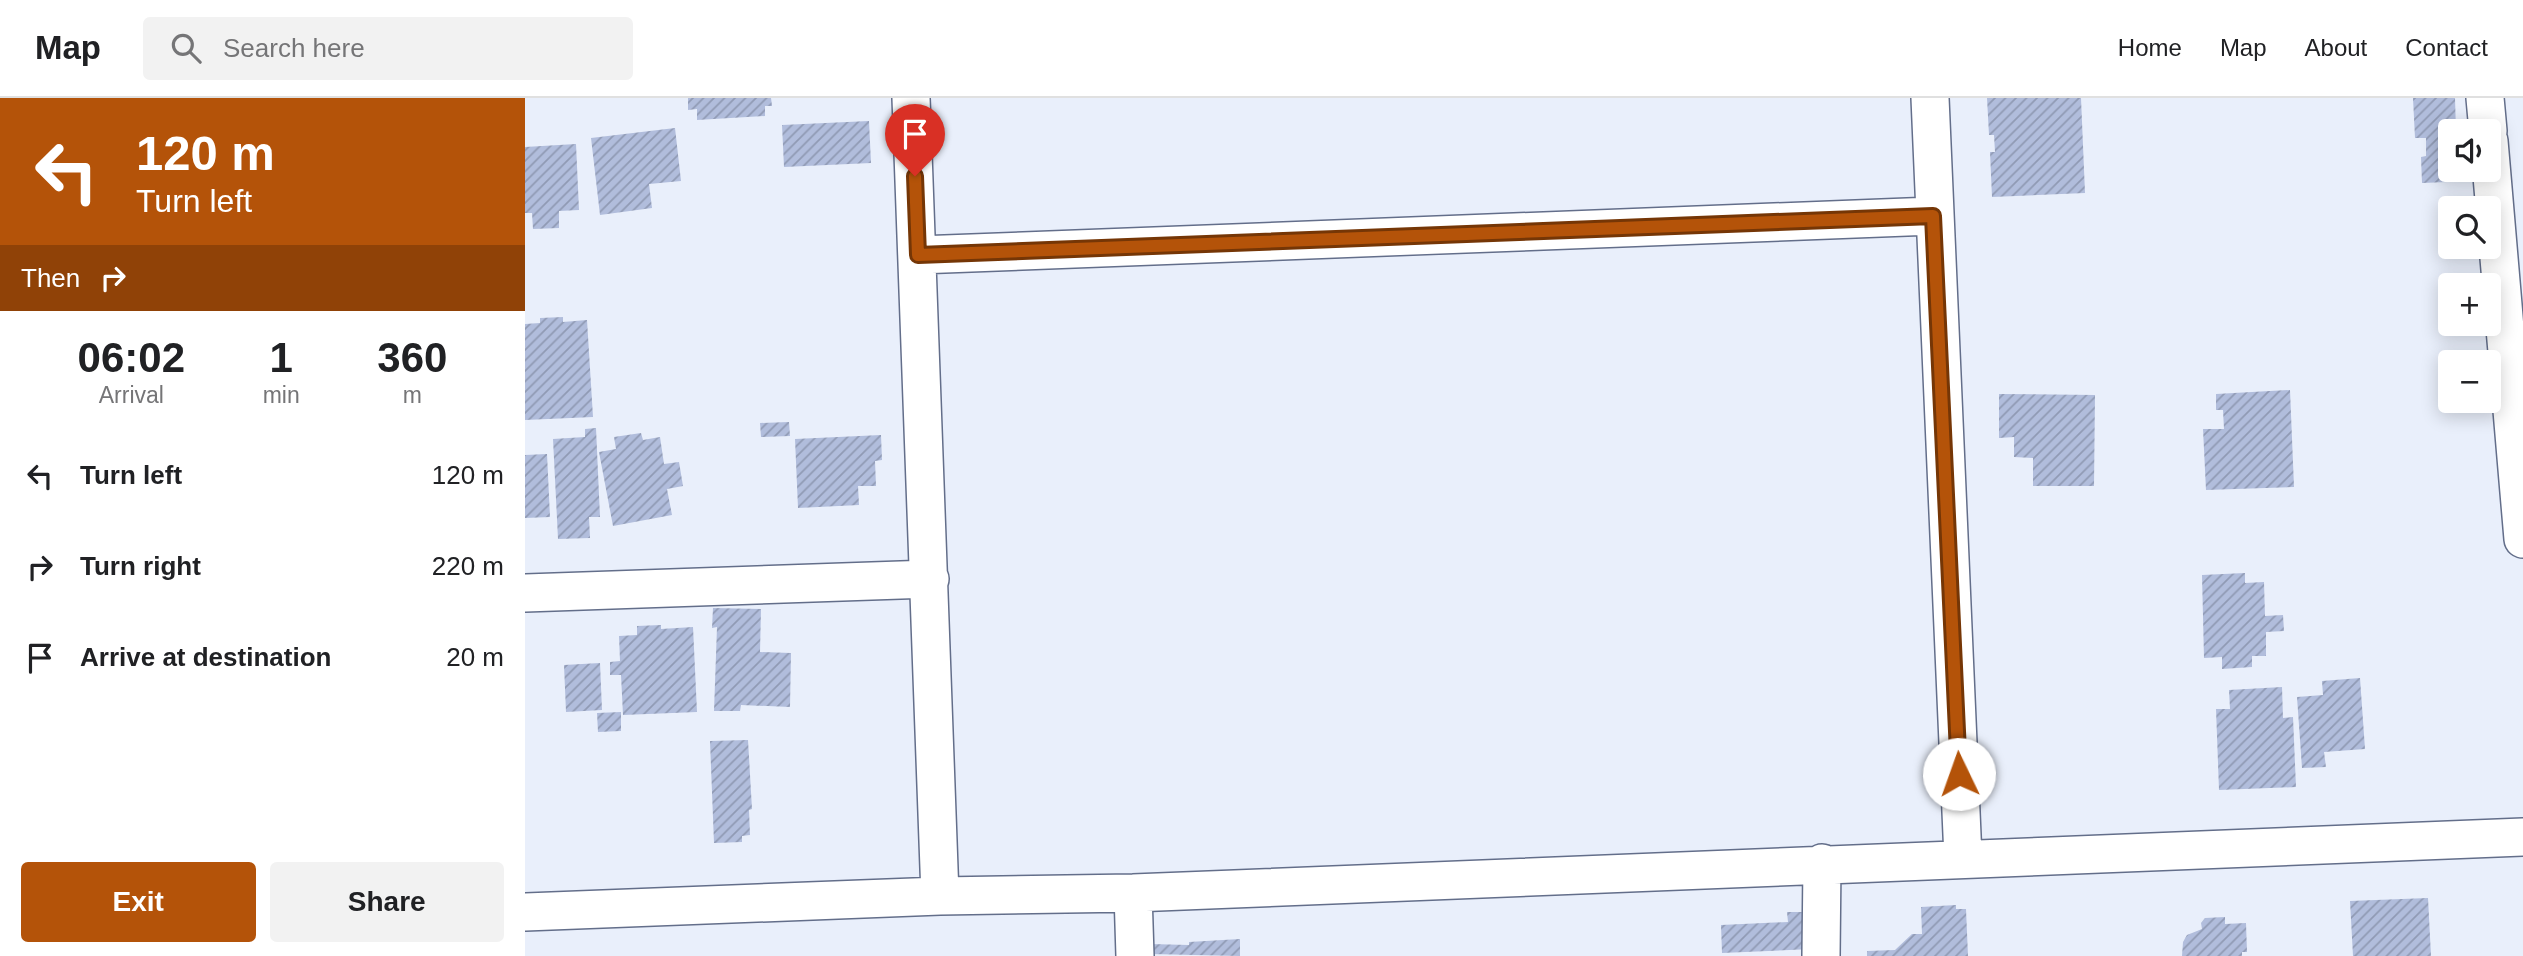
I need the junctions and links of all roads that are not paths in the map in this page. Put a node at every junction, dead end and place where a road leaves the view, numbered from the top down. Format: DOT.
graph roads {
  1 [pos="911,98"];
  2 [pos="1930,98"];
  3 [pos="2485,98"];
  4 [pos="2487,119"];
  5 [pos="2493,182"];
  6 [pos="1933,216"];
  7 [pos="918,255"];
  8 [pos="2523,538"];
  9 [pos="930,579"];
  10 [pos="525,593"];
  11 [pos="2523,836"];
  12 [pos="1963,858"];
  13 [pos="1822,863"];
  14 [pos="1133,893"];
  15 [pos="940,896"];
  16 [pos="525,912"];
  17 [pos="1135,956"];
  18 [pos="1821,956"];
  1 -- 7 [label="street"];
  2 -- 6 [label="street"];
  3 -- 4 [label="street"];
  5 -- 8 [label="street"];
  6 -- 7 [label="street"];
  6 -- 12 [label="street"];
  7 -- 9 [label="street"];
  9 -- 10 [label="street"];
  9 -- 15 [label="street"];
  11 -- 12 [label="street"];
  12 -- 13 [label="street"];
  13 -- 14 [label="street"];
  13 -- 18 [label="street"];
  14 -- 15 [label="street"];
  14 -- 17 [label="street"];
  15 -- 16 [label="street"];
}
